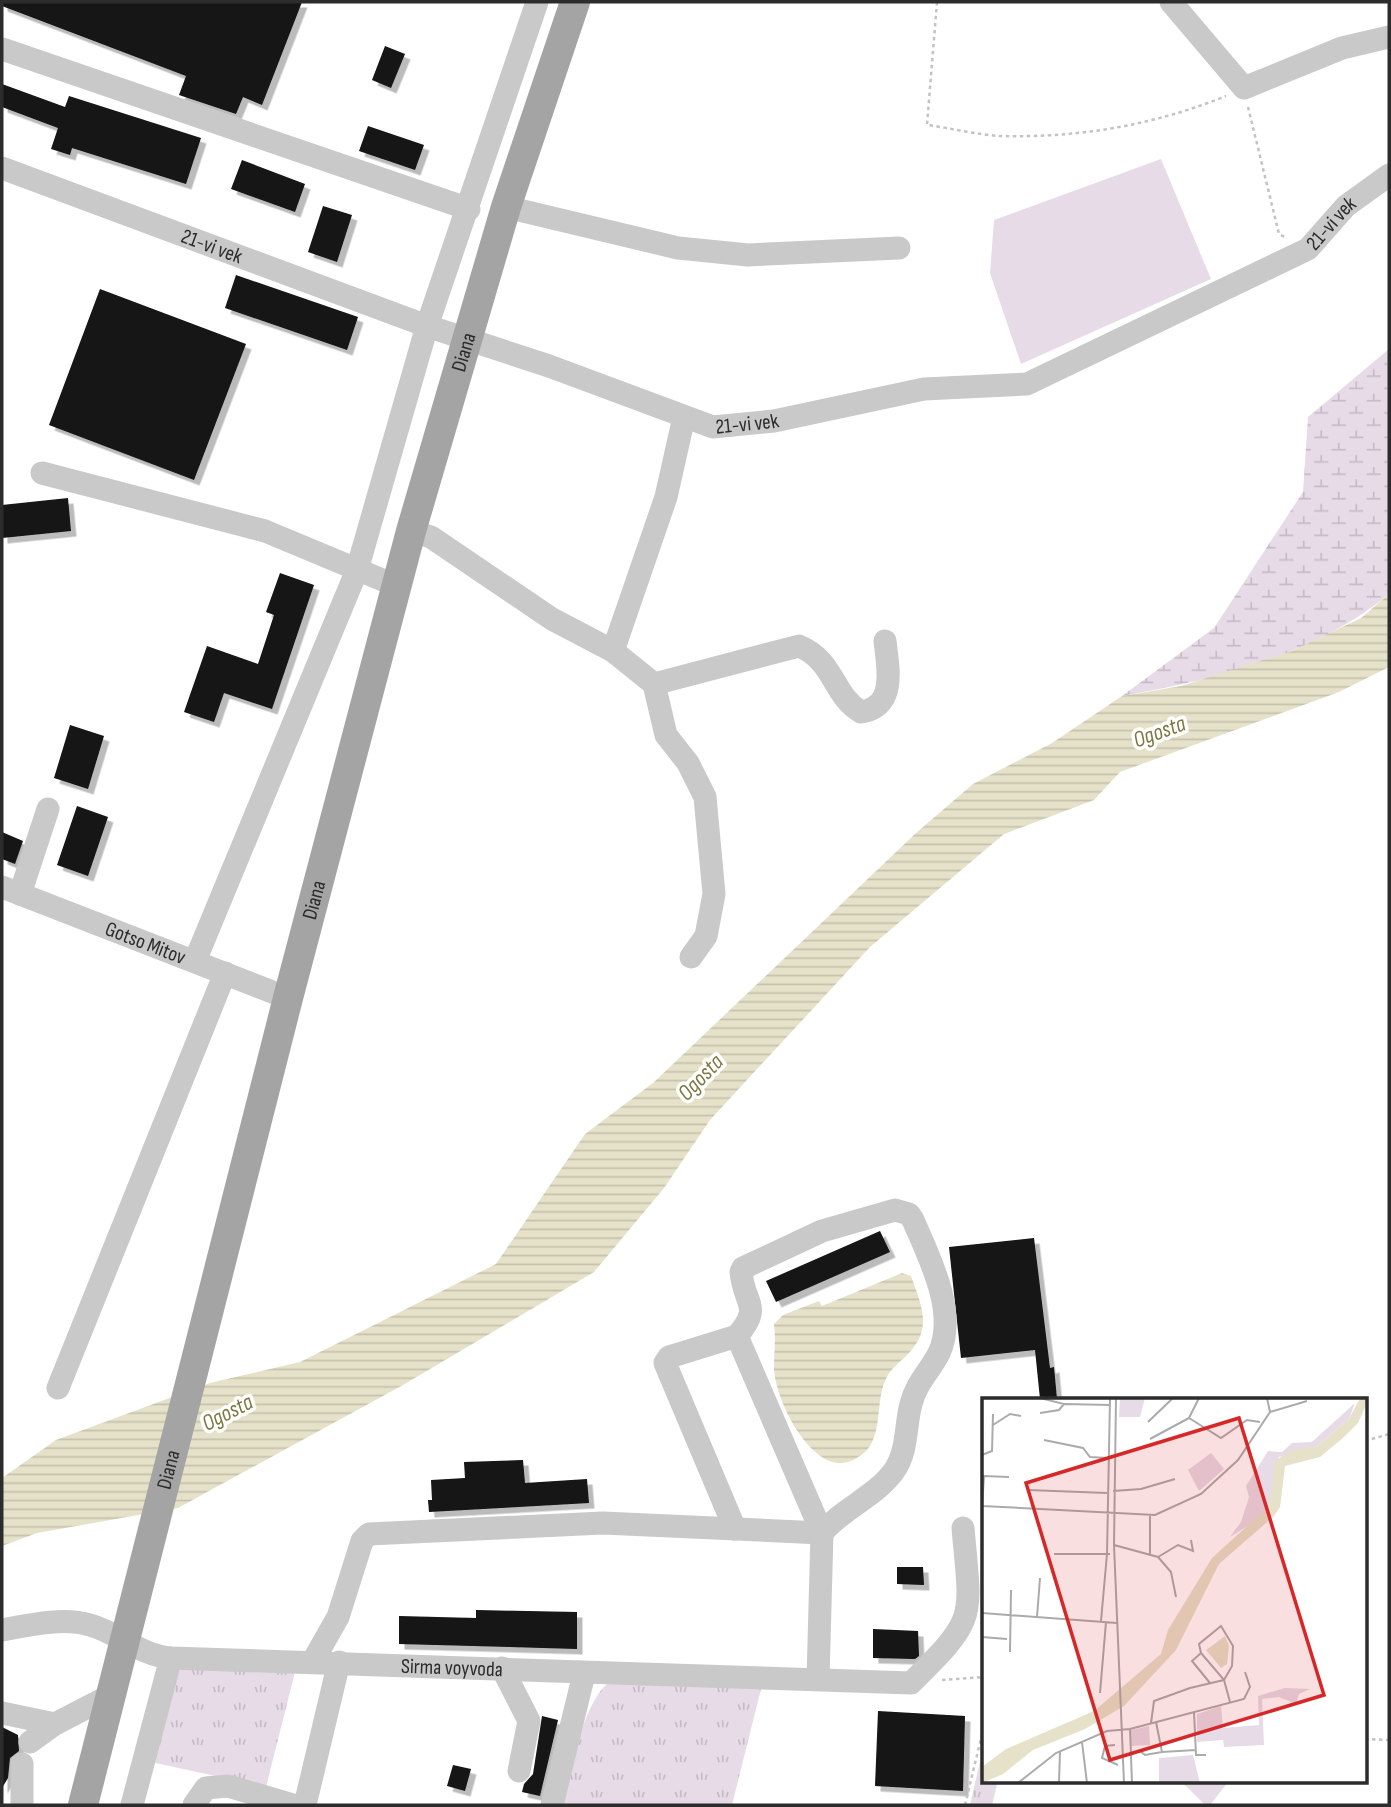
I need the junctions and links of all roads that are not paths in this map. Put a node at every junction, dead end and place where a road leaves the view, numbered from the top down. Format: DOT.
graph roads {
  1 [pos="537,2"];
  2 [pos="575,2"];
  3 [pos="1171,2"];
  4 [pos="1389,37"];
  5 [pos="2,49"];
  6 [pos="2,168"];
  7 [pos="1389,175"];
  8 [pos="506,207"];
  9 [pos="469,209"];
  10 [pos="899,248"];
  11 [pos="427,326"];
  12 [pos="466,340"];
  13 [pos="684,417"];
  14 [pos="42,473"];
  15 [pos="411,530"];
  16 [pos="357,570"];
  17 [pos="397,586"];
  18 [pos="885,641"];
  19 [pos="613,651"];
  20 [pos="654,684"];
  21 [pos="48,809"];
  22 [pos="11,890"];
  23 [pos="691,957"];
  24 [pos="195,961"];
  25 [pos="225,973"];
  26 [pos="288,998"];
  27 [pos="737,1336"];
  28 [pos="58,1388"];
  29 [pos="963,1528"];
  30 [pos="735,1529"];
  31 [pos="822,1533"];
  32 [pos="2,1630"];
  33 [pos="125,1643"];
  34 [pos="172,1658"];
  35 [pos="313,1661"];
  36 [pos="339,1662"];
  37 [pos="502,1668"];
  38 [pos="584,1674"];
  39 [pos="818,1679"];
  40 [pos="111,1695"];
  41 [pos="2,1713"];
  42 [pos="55,1724"];
  43 [pos="30,1742"];
  44 [pos="22,1764"];
  45 [pos="519,1771"];
  46 [pos="22,1805"];
  47 [pos="83,1805"];
  48 [pos="132,1805"];
  49 [pos="194,1805"];
  50 [pos="293,1805"];
  51 [pos="304,1805"];
  52 [pos="552,1805"];
  1 -- 9 [label="street, Diana"];
  2 -- 8 [label="main road, Diana"];
  3 -- 4 [label="street"];
  5 -- 9 [label="street"];
  6 -- 11 [label="street, 21-vi vek"];
  7 -- 13 [label="street, 21-vi vek"];
  8 -- 10 [label="street"];
  8 -- 12 [label="main road, Diana"];
  9 -- 11 [label="street, Diana"];
  11 -- 12 [label="street, 21-vi vek"];
  11 -- 16 [label="street, Diana"];
  12 -- 13 [label="street, 21-vi vek"];
  12 -- 15 [label="main road, Diana"];
  13 -- 19 [label="street"];
  14 -- 16 [label="street"];
  15 -- 17 [label="main road, Diana"];
  15 -- 19 [label="street"];
  16 -- 17 [label="street"];
  16 -- 24 [label="street, Diana"];
  17 -- 26 [label="main road, Diana"];
  18 -- 20 [label="street"];
  19 -- 20 [label="street"];
  20 -- 23 [label="street"];
  21 -- 22 [label="street"];
  22 -- 24 [label="street, Gotso Mitov"];
  24 -- 25 [label="street, Gotso Mitov"];
  25 -- 26 [label="street, Gotso Mitov"];
  25 -- 28 [label="street"];
  26 -- 33 [label="main road, Diana"];
  27 -- 30 [label="street"];
  27 -- 31 [label="street"];
  27 -- 31 [label="street"];
  29 -- 39 [label="street, Sirma voyvoda"];
  30 -- 31 [label="street"];
  30 -- 35 [label="street"];
  31 -- 39 [label="street"];
  32 -- 33 [label="street, Sirma voyvoda"];
  33 -- 34 [label="street, Sirma voyvoda"];
  33 -- 40 [label="main road, Diana"];
  34 -- 35 [label="street, Sirma voyvoda"];
  34 -- 48 [label="street"];
  35 -- 36 [label="street, Sirma voyvoda"];
  36 -- 37 [label="street, Sirma voyvoda"];
  36 -- 51 [label="street"];
  37 -- 38 [label="street, Sirma voyvoda"];
  37 -- 45 [label="street"];
  38 -- 39 [label="street, Sirma voyvoda"];
  38 -- 52 [label="street"];
  40 -- 42 [label="street"];
  40 -- 47 [label="main road, Diana"];
  41 -- 42 [label="street"];
  42 -- 43 [label="street"];
  44 -- 46 [label="street"];
  49 -- 50 [label="street"];
}
